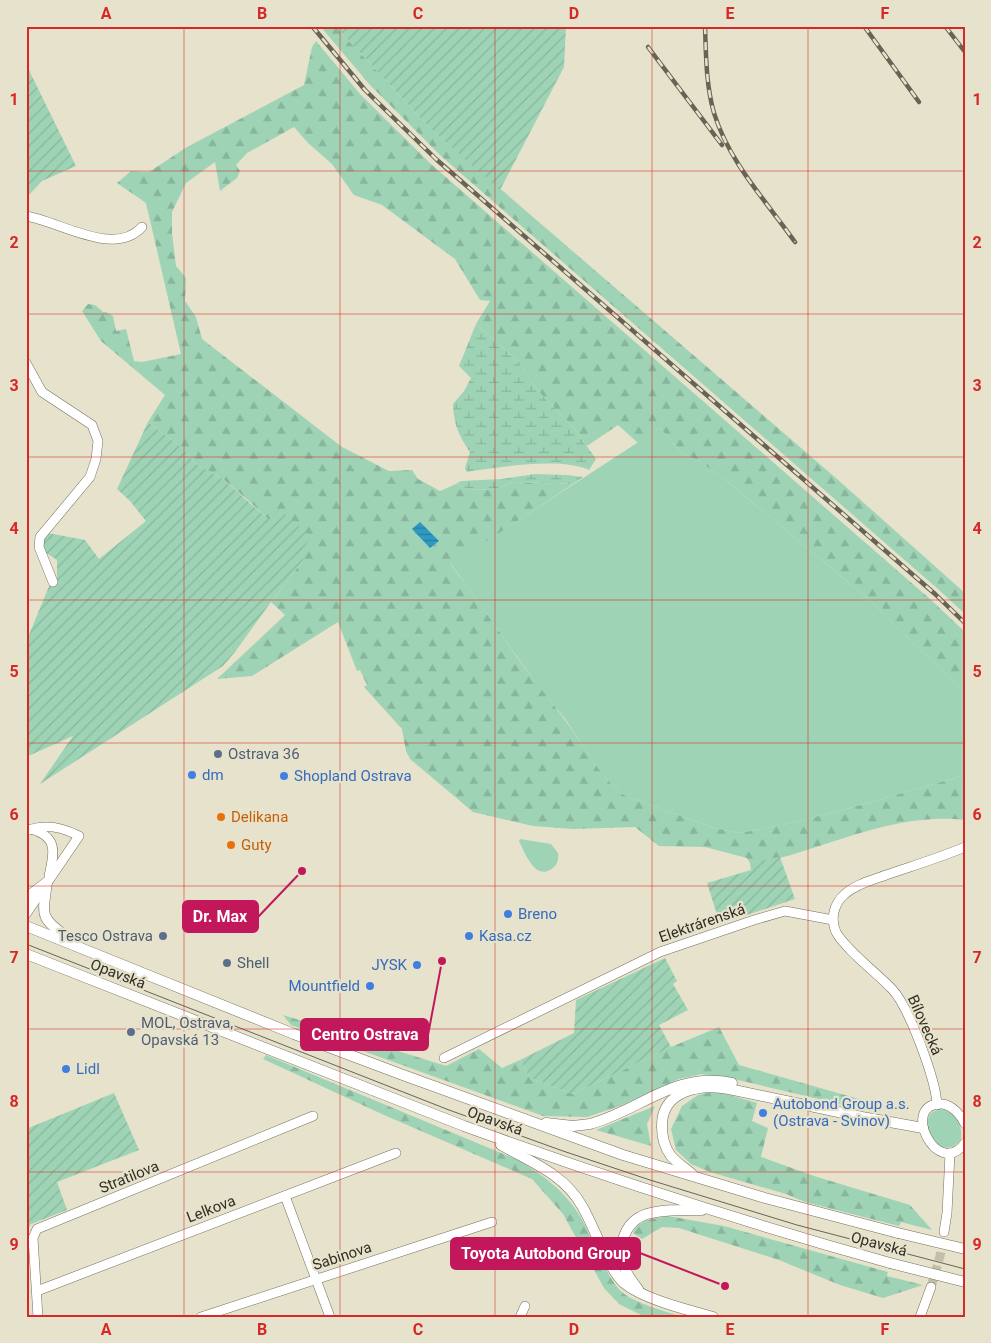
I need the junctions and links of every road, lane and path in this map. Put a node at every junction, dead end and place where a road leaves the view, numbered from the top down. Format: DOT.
graph roads {
  1 [pos="26,216"];
  2 [pos="142,227"];
  3 [pos="26,363"];
  4 [pos="53,582"];
  5 [pos="28,830"];
  6 [pos="965,847"];
  7 [pos="47,882"];
  8 [pos="26,898"];
  9 [pos="26,914"];
  10 [pos="833,920"];
  11 [pos="26,926"];
  12 [pos="76,945"];
  13 [pos="26,954"];
  14 [pos="444,1058"];
  15 [pos="775,1098"];
  16 [pos="937,1105"];
  17 [pos="313,1116"];
  18 [pos="525,1120"];
  19 [pos="965,1124"];
  20 [pos="464,1126"];
  21 [pos="923,1128"];
  22 [pos="965,1143"];
  23 [pos="396,1153"];
  24 [pos="950,1153"];
  25 [pos="696,1178"];
  26 [pos="285,1196"];
  27 [pos="710,1210"];
  28 [pos="492,1222"];
  29 [pos="944,1232"];
  30 [pos="965,1249"];
  31 [pos="316,1279"];
  32 [pos="965,1282"];
  33 [pos="931,1287"];
  34 [pos="37,1291"];
  35 [pos="640,1292"];
  36 [pos="525,1306"];
  37 [pos="38,1317"];
  38 [pos="201,1317"];
  39 [pos="330,1317"];
  40 [pos="520,1317"];
  41 [pos="713,1317"];
  42 [pos="920,1317"];
  1 -- 2 [label="street"];
  3 -- 4 [label="street"];
  5 -- 7 [label="street"];
  5 -- 7 [label="street"];
  6 -- 10 [label="street"];
  7 -- 8 [label="main road"];
  7 -- 9 [label="street"];
  7 -- 12 [label="main road"];
  10 -- 14 [label="street, Elektrárenská"];
  10 -- 16 [label="street, Bílovecká"];
  11 -- 12 [label="main road, Opavská"];
  12 -- 18 [label="main road, Opavská"];
  13 -- 20 [label="main road, Opavská"];
  15 -- 18 [label="main road"];
  15 -- 21 [label="main road"];
  15 -- 25 [label="main road"];
  16 -- 19 [label="street"];
  16 -- 21 [label="street"];
  17 -- 34 [label="street, Stratilova"];
  18 -- 25 [label="main road, Opavská"];
  20 -- 27 [label="main road, Opavská"];
  20 -- 35 [label="main road"];
  21 -- 24 [label="street"];
  22 -- 24 [label="street"];
  23 -- 26 [label="street, Lelkova"];
  24 -- 29 [label="street"];
  25 -- 30 [label="main road, Opavská, bridge"];
  26 -- 31 [label="street"];
  26 -- 34 [label="street, Lelkova"];
  27 -- 32 [label="main road, Opavská, bridge"];
  27 -- 35 [label="main road"];
  28 -- 31 [label="street, Sabinova"];
  31 -- 38 [label="street, Sabinova"];
  31 -- 39 [label="street"];
  33 -- 42 [label="street"];
  34 -- 37 [label="street, Stratilova"];
  35 -- 41 [label="main road"];
  36 -- 40 [label="street"];
}
